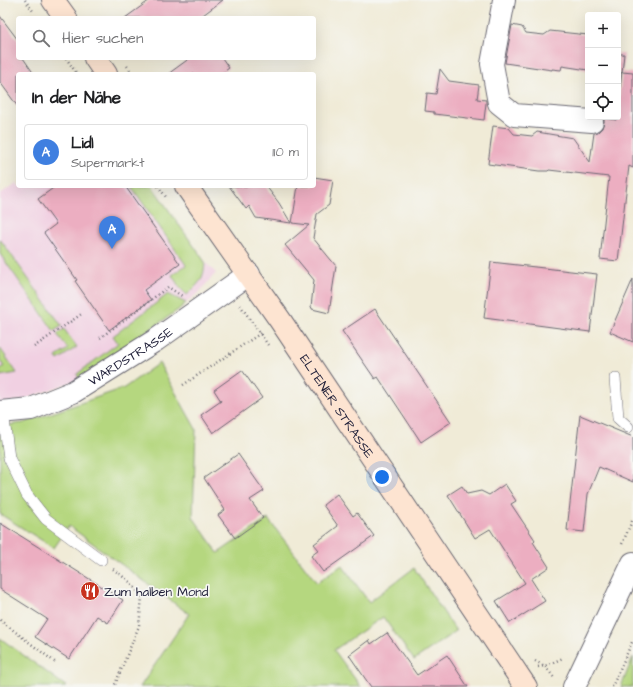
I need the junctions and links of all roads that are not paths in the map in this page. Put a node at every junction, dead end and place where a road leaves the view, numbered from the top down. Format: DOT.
graph roads {
  1 [pos="53,0"];
  2 [pos="504,0"];
  3 [pos="65,16"];
  4 [pos="96,60"];
  5 [pos="105,72"];
  6 [pos="592,121"];
  7 [pos="187,188"];
  8 [pos="249,274"];
  9 [pos="615,378"];
  10 [pos="2,412"];
  11 [pos="628,428"];
  12 [pos="101,560"];
  13 [pos="633,563"];
  14 [pos="526,687"];
  15 [pos="574,687"];
  1 -- 3 [label="main road"];
  2 -- 6 [label="street"];
  4 -- 5 [label="main road"];
  7 -- 8 [label="main road, ELTENER STRASSE"];
  8 -- 10 [label="street, WARDSTRASSE"];
  8 -- 14 [label="main road, ELTENER STRASSE"];
  9 -- 11 [label="lane"];
  10 -- 12 [label="lane"];
  13 -- 15 [label="street"];
}
